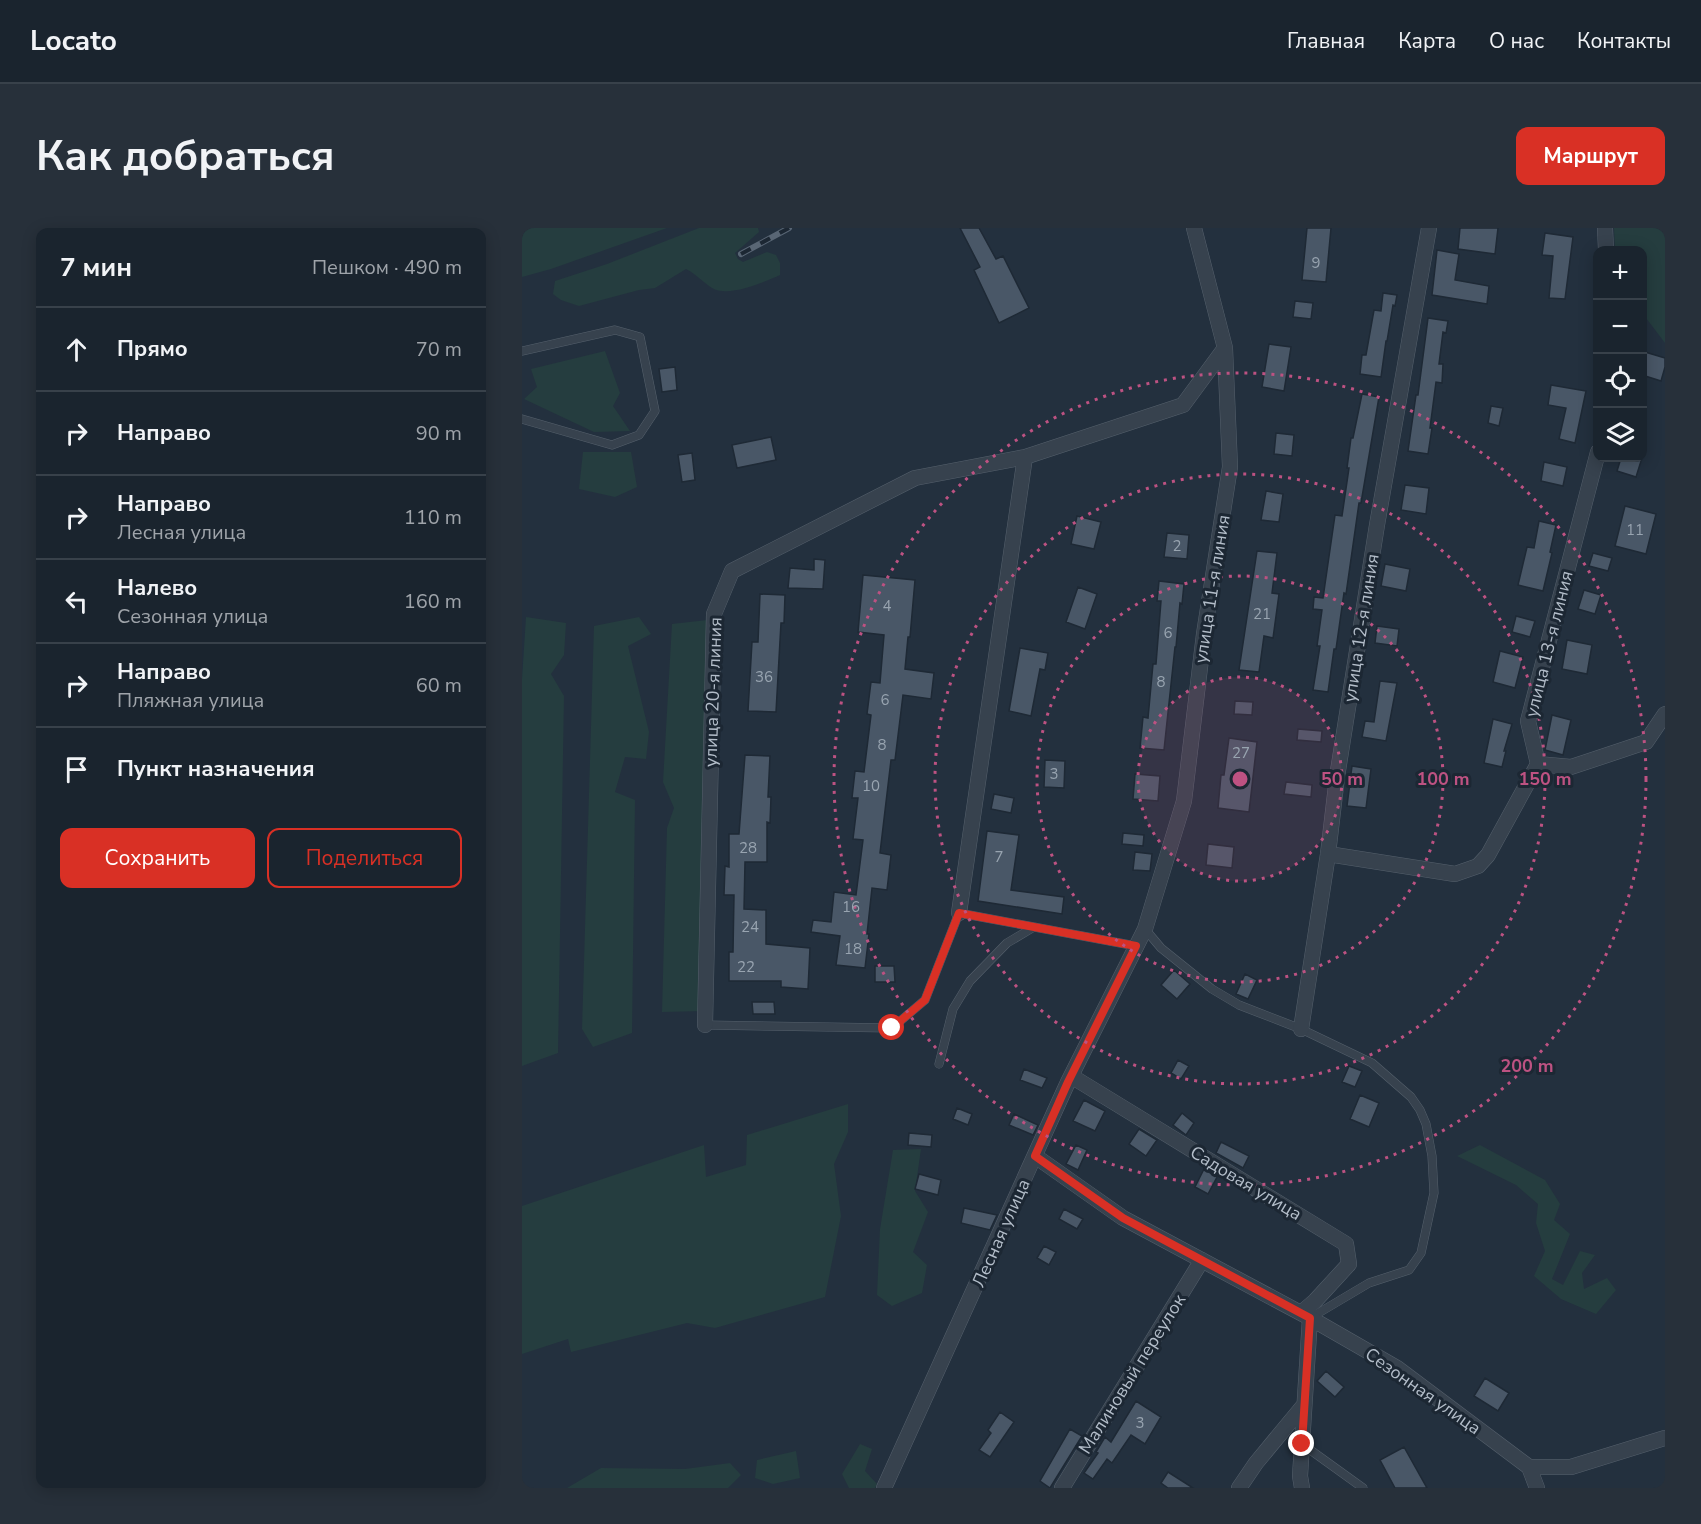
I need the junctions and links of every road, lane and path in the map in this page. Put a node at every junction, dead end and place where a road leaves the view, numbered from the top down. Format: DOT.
graph roads {
  1 [pos="1194,228"];
  2 [pos="1429,228"];
  3 [pos="1605,228"];
  4 [pos="1606,246"];
  5 [pos="1225,348"];
  6 [pos="522,351"];
  7 [pos="522,419"];
  8 [pos="1025,456"];
  9 [pos="1595,462"];
  10 [pos="1665,714"];
  11 [pos="1538,764"];
  12 [pos="1328,854"];
  13 [pos="959,913"];
  14 [pos="1034,927"];
  15 [pos="1145,929"];
  16 [pos="1136,946"];
  17 [pos="705,1025"];
  18 [pos="1301,1029"];
  19 [pos="939,1064"];
  20 [pos="1071,1076"];
  21 [pos="1035,1156"];
  22 [pos="1202,1260"];
  23 [pos="1305,1315"];
  24 [pos="1304,1406"];
  25 [pos="1665,1438"];
  26 [pos="1302,1444"];
  27 [pos="1529,1467"];
  28 [pos="884,1488"];
  29 [pos="1062,1488"];
  30 [pos="1239,1488"];
  31 [pos="1302,1488"];
  32 [pos="1363,1488"];
  33 [pos="1537,1488"];
  1 -- 5 [label="street, улица 11-я линия"];
  2 -- 12 [label="street, улица 12-я линия"];
  3 -- 4 [label="street"];
  5 -- 8 [label="street, улица 20-я линия"];
  5 -- 15 [label="street, улица 11-я линия"];
  6 -- 7 [label="lane"];
  8 -- 13 [label="street"];
  8 -- 17 [label="street, улица 20-я линия"];
  9 -- 11 [label="street, улица 13-я линия"];
  10 -- 11 [label="street"];
  11 -- 12 [label="street"];
  12 -- 18 [label="street, улица 12-я линия"];
  13 -- 14 [label="lane"];
  13 -- 17 [label="lane"];
  14 -- 16 [label="lane"];
  14 -- 19 [label="lane"];
  15 -- 16 [label="street, улица 11-я линия"];
  15 -- 18 [label="lane"];
  16 -- 20 [label="street, Лесная улица"];
  18 -- 23 [label="lane"];
  20 -- 21 [label="street, Лесная улица"];
  20 -- 23 [label="street, Садовая улица"];
  21 -- 22 [label="street, Сезонная улица"];
  21 -- 28 [label="street, Лесная улица"];
  22 -- 23 [label="street, Сезонная улица"];
  22 -- 29 [label="street, Малиновый переулок"];
  23 -- 24 [label="street"];
  23 -- 27 [label="street, Сезонная улица"];
  24 -- 26 [label="street"];
  24 -- 30 [label="street"];
  25 -- 27 [label="street"];
  26 -- 31 [label="street"];
  26 -- 32 [label="lane"];
  27 -- 33 [label="street"];
}
